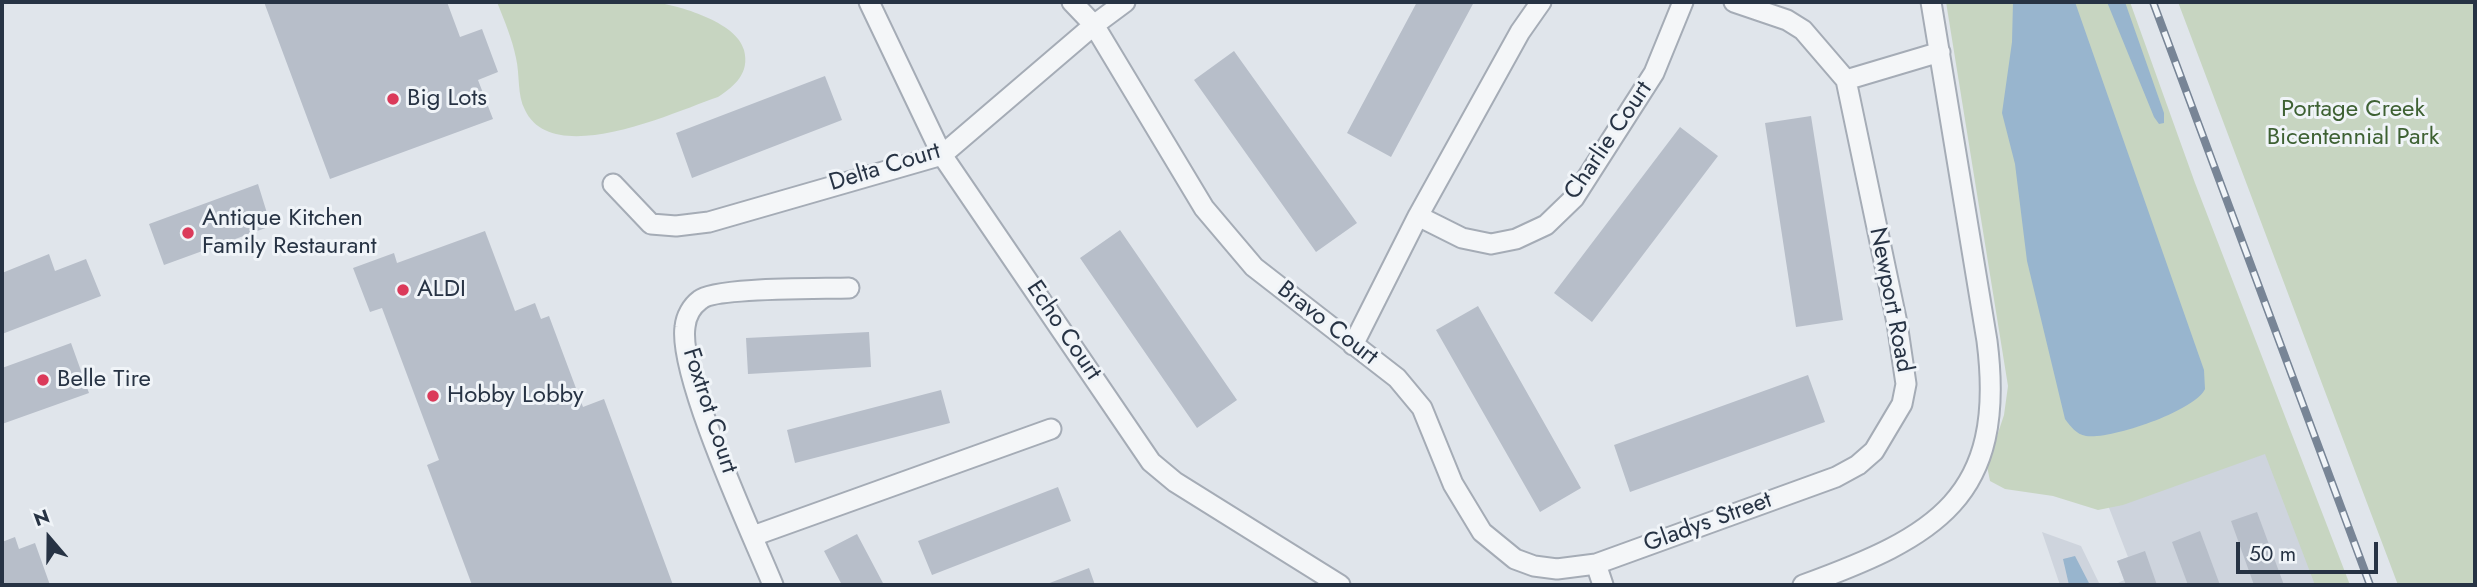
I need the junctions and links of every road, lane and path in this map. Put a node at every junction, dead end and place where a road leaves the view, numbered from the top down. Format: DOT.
graph roads {
  1 [pos="869,2"];
  2 [pos="1072,2"];
  3 [pos="1125,2"];
  4 [pos="1541,2"];
  5 [pos="1683,2"];
  6 [pos="1734,2"];
  7 [pos="1931,2"];
  8 [pos="1094,24"];
  9 [pos="1940,52"];
  10 [pos="1846,80"];
  11 [pos="942,155"];
  12 [pos="613,184"];
  13 [pos="1418,216"];
  14 [pos="849,288"];
  15 [pos="1353,345"];
  16 [pos="1051,429"];
  17 [pos="1820,483"];
  18 [pos="753,536"];
  19 [pos="1596,564"];
  20 [pos="773,585"];
  21 [pos="1340,585"];
  22 [pos="1603,585"];
  23 [pos="1803,585"];
  1 -- 11 [label="street, Echo Court"];
  2 -- 8 [label="street, Bravo Court"];
  3 -- 8 [label="street, Delta Court"];
  4 -- 13 [label="street"];
  5 -- 13 [label="street, Charlie Court"];
  6 -- 10 [label="street"];
  7 -- 9 [label="street"];
  8 -- 11 [label="street, Delta Court"];
  8 -- 15 [label="street, Bravo Court"];
  9 -- 10 [label="street"];
  9 -- 23 [label="street"];
  10 -- 17 [label="street, Newport Road"];
  11 -- 12 [label="street, Delta Court"];
  11 -- 21 [label="street, Echo Court"];
  13 -- 15 [label="street"];
  14 -- 18 [label="street, Foxtrot Court"];
  15 -- 19 [label="street, Bravo Court"];
  16 -- 18 [label="street"];
  17 -- 19 [label="street, Gladys Street"];
  18 -- 20 [label="street, Foxtrot Court"];
  19 -- 22 [label="street"];
}
